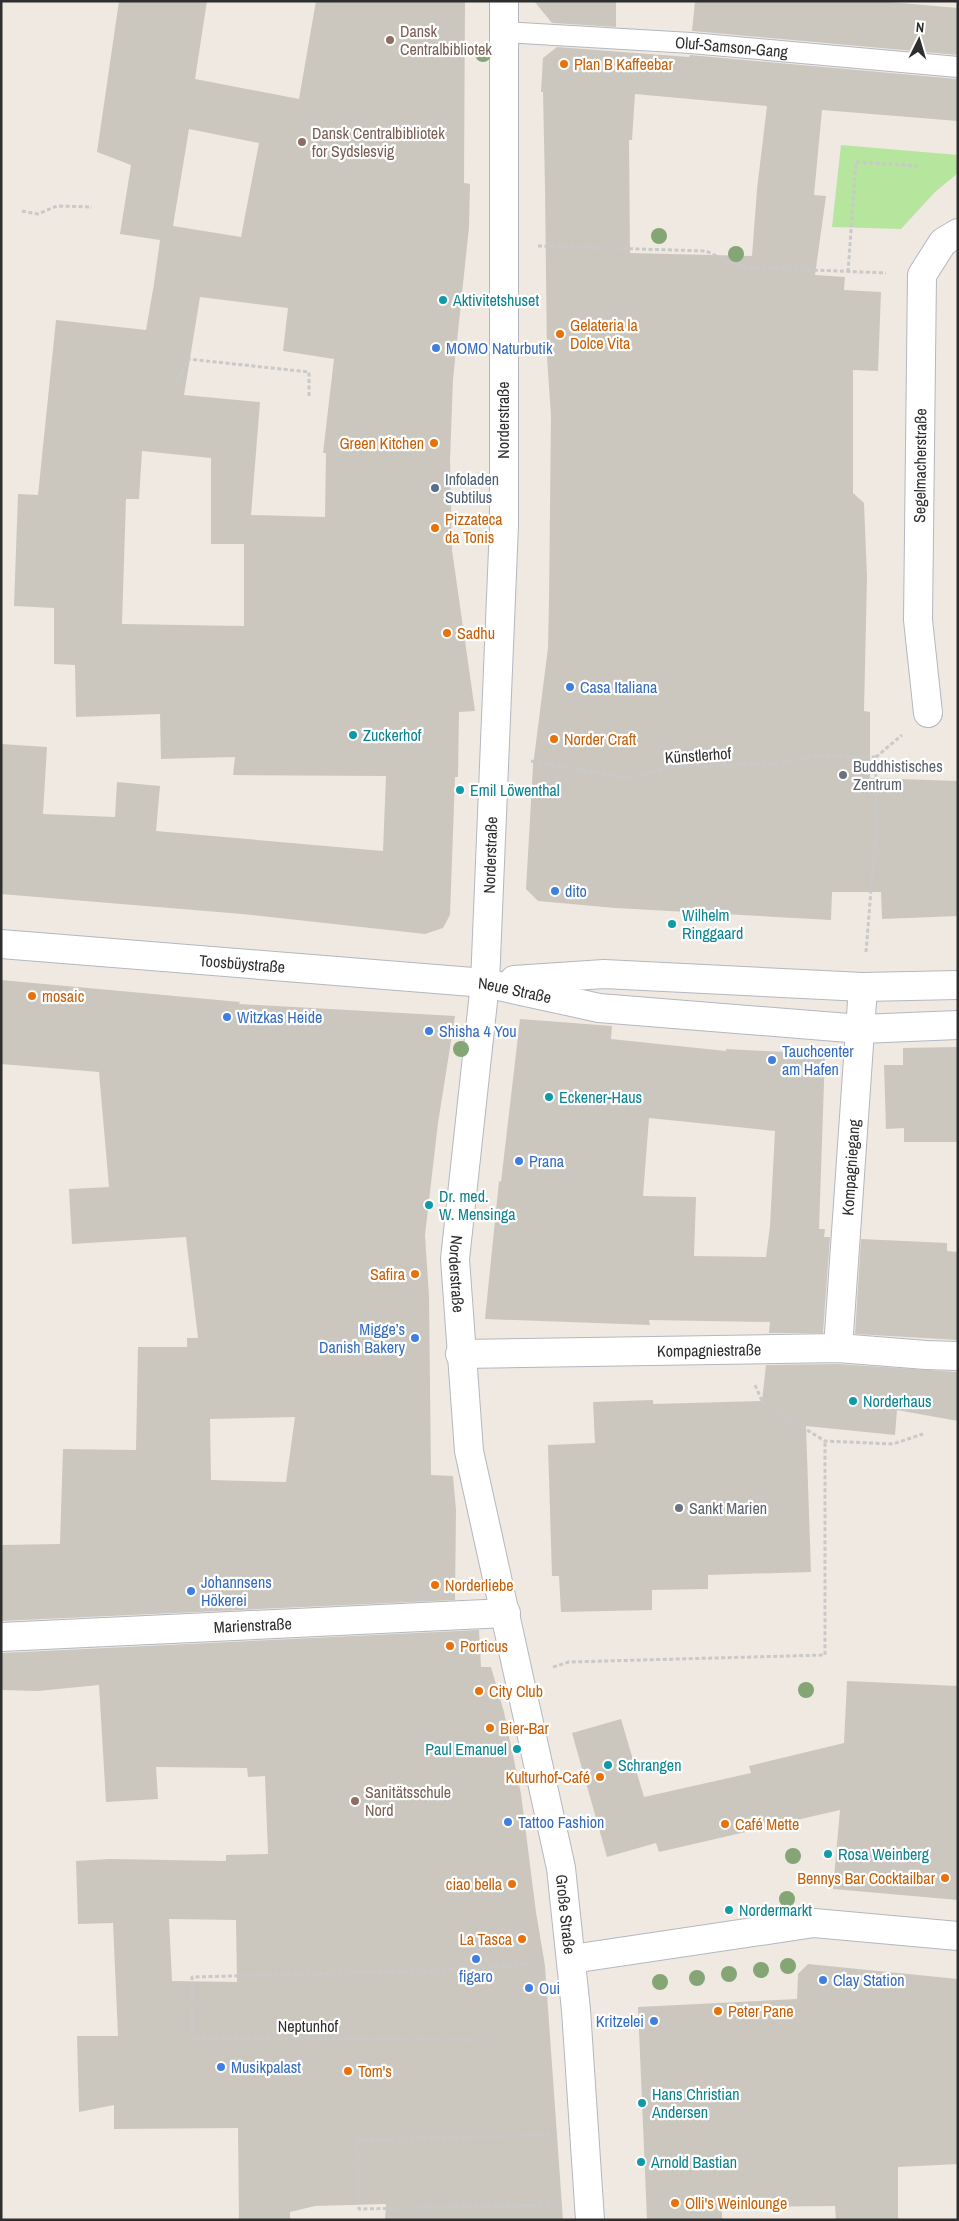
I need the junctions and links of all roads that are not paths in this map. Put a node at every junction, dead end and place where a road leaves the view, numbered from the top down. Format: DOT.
graph roads {
  1 [pos="504,1"];
  2 [pos="504,32"];
  3 [pos="958,67"];
  4 [pos="958,233"];
  5 [pos="928,712"];
  6 [pos="1,944"];
  7 [pos="485,982"];
  8 [pos="958,985"];
  9 [pos="863,987"];
  10 [pos="958,1025"];
  11 [pos="861,1029"];
  12 [pos="838,1348"];
  13 [pos="460,1354"];
  14 [pos="958,1356"];
  15 [pos="506,1613"];
  16 [pos="1,1637"];
  17 [pos="958,1936"];
  18 [pos="572,1959"];
  19 [pos="589,2212"];
  1 -- 2 [label="street, Norderstraße"];
  2 -- 3 [label="lane, Oluf-Samson-Gang"];
  2 -- 7 [label="street, Norderstraße"];
  4 -- 5 [label="street, Segelmacherstraße"];
  6 -- 7 [label="street, Toosbüystraße"];
  7 -- 9 [label="street, Neue Straße"];
  7 -- 11 [label="street, Neue Straße"];
  7 -- 13 [label="street, Norderstraße"];
  8 -- 9 [label="street, Neue Straße"];
  9 -- 11 [label="street, Kompagniegang"];
  10 -- 11 [label="street, Neue Straße"];
  11 -- 12 [label="street, Kompagniegang"];
  12 -- 13 [label="street, Kompagniestraße"];
  12 -- 14 [label="street, Kompagniestraße"];
  13 -- 15 [label="street, Norderstraße"];
  15 -- 16 [label="street, Marienstraße"];
  15 -- 18 [label="street, Große Straße"];
  17 -- 18 [label="street"];
  18 -- 19 [label="street, Große Straße"];
}
